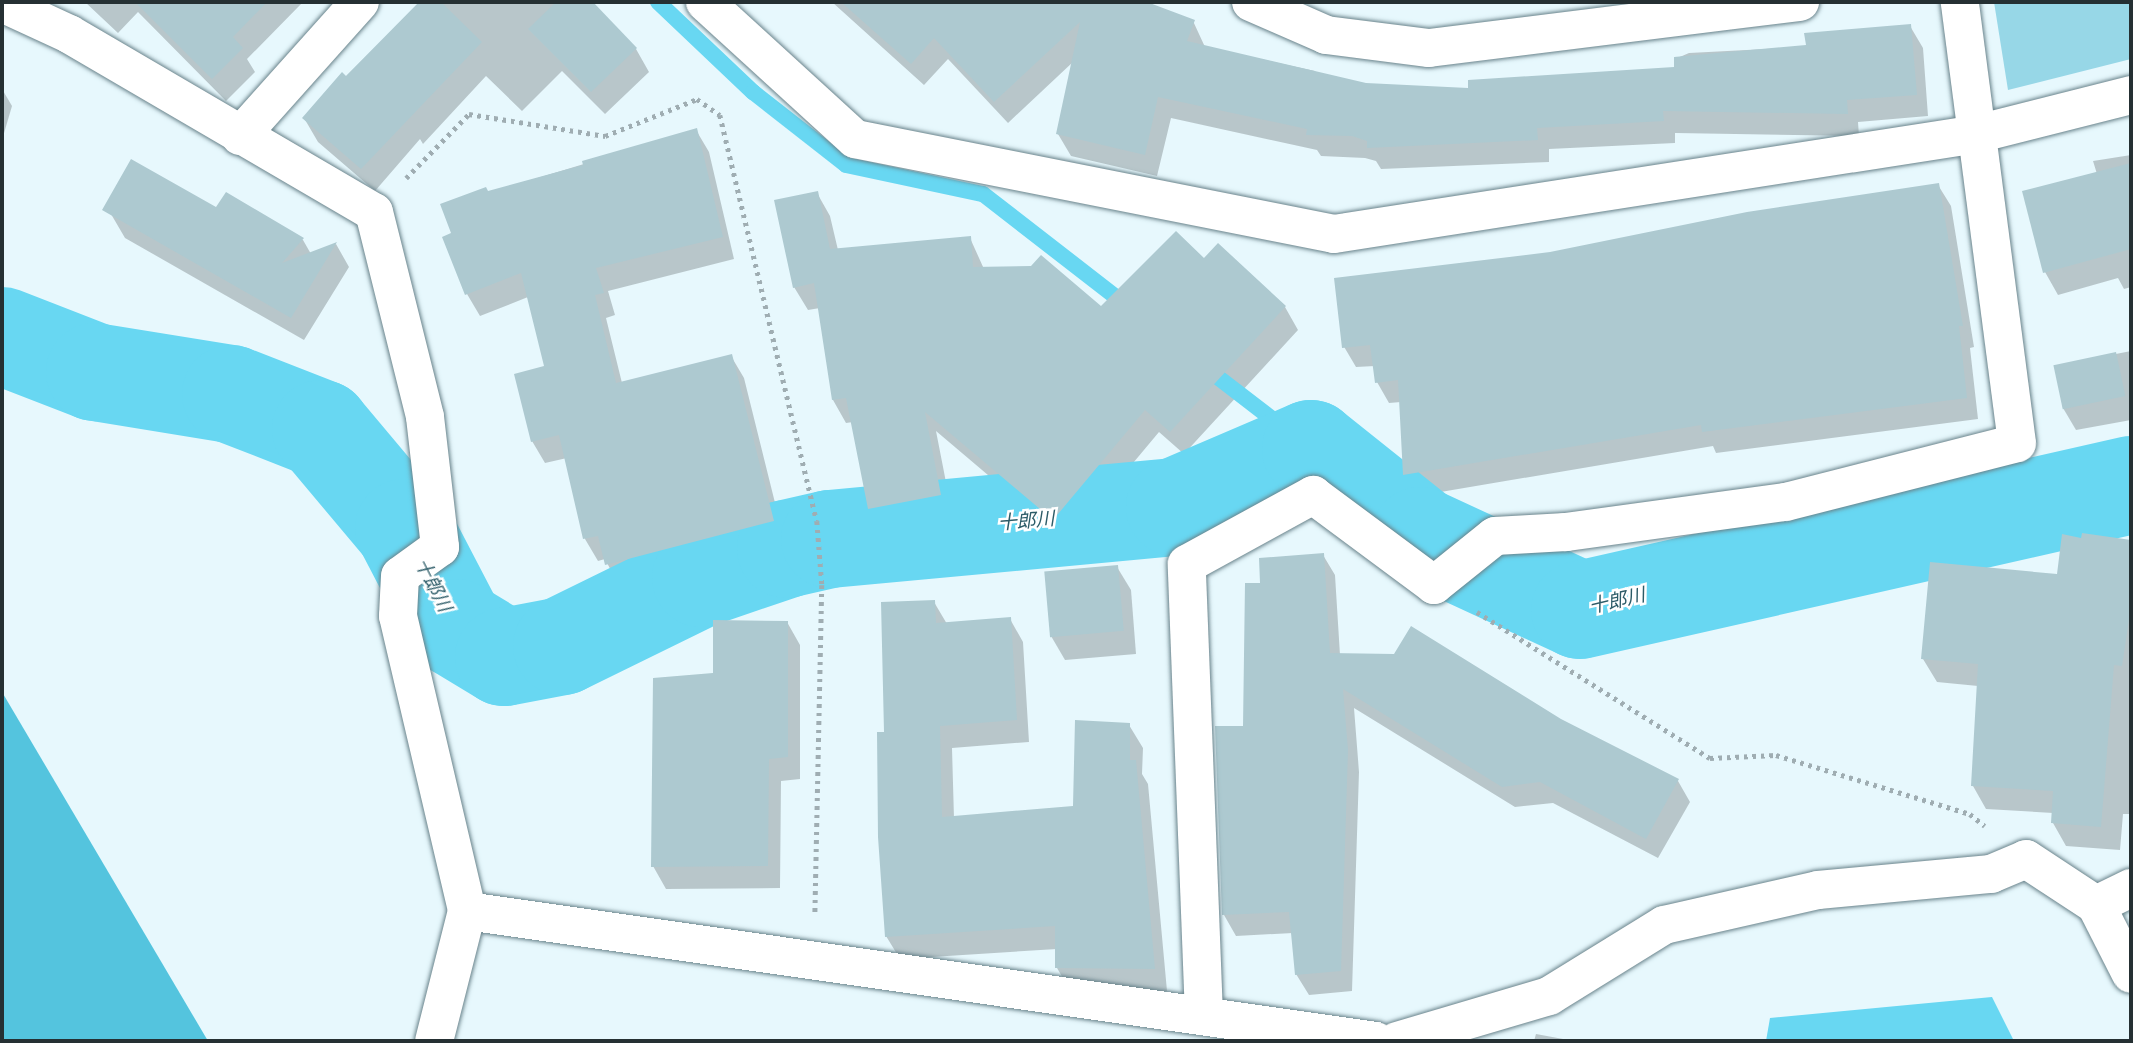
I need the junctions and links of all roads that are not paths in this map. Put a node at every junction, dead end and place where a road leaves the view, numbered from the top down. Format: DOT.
graph roads {
  1 [pos="360,2"];
  2 [pos="1251,2"];
  3 [pos="1800,2"];
  4 [pos="1960,2"];
  5 [pos="2,3"];
  6 [pos="722,7"];
  7 [pos="2131,95"];
  8 [pos="1977,134"];
  9 [pos="240,136"];
  10 [pos="2131,888"];
  11 [pos="2096,905"];
  12 [pos="467,911"];
  13 [pos="2131,974"];
  14 [pos="1204,1016"];
  15 [pos="434,1041"];
  16 [pos="1376,1041"];
  17 [pos="1396,1041"];
  1 -- 9 [label="street"];
  2 -- 3 [label="street"];
  4 -- 8 [label="street"];
  5 -- 9 [label="street"];
  6 -- 8 [label="street"];
  7 -- 8 [label="street"];
  8 -- 14 [label="street"];
  9 -- 12 [label="street"];
  10 -- 11 [label="street"];
  11 -- 13 [label="street"];
  11 -- 17 [label="street"];
  12 -- 14 [label="street"];
  12 -- 15 [label="street"];
  14 -- 16 [label="street"];
}
